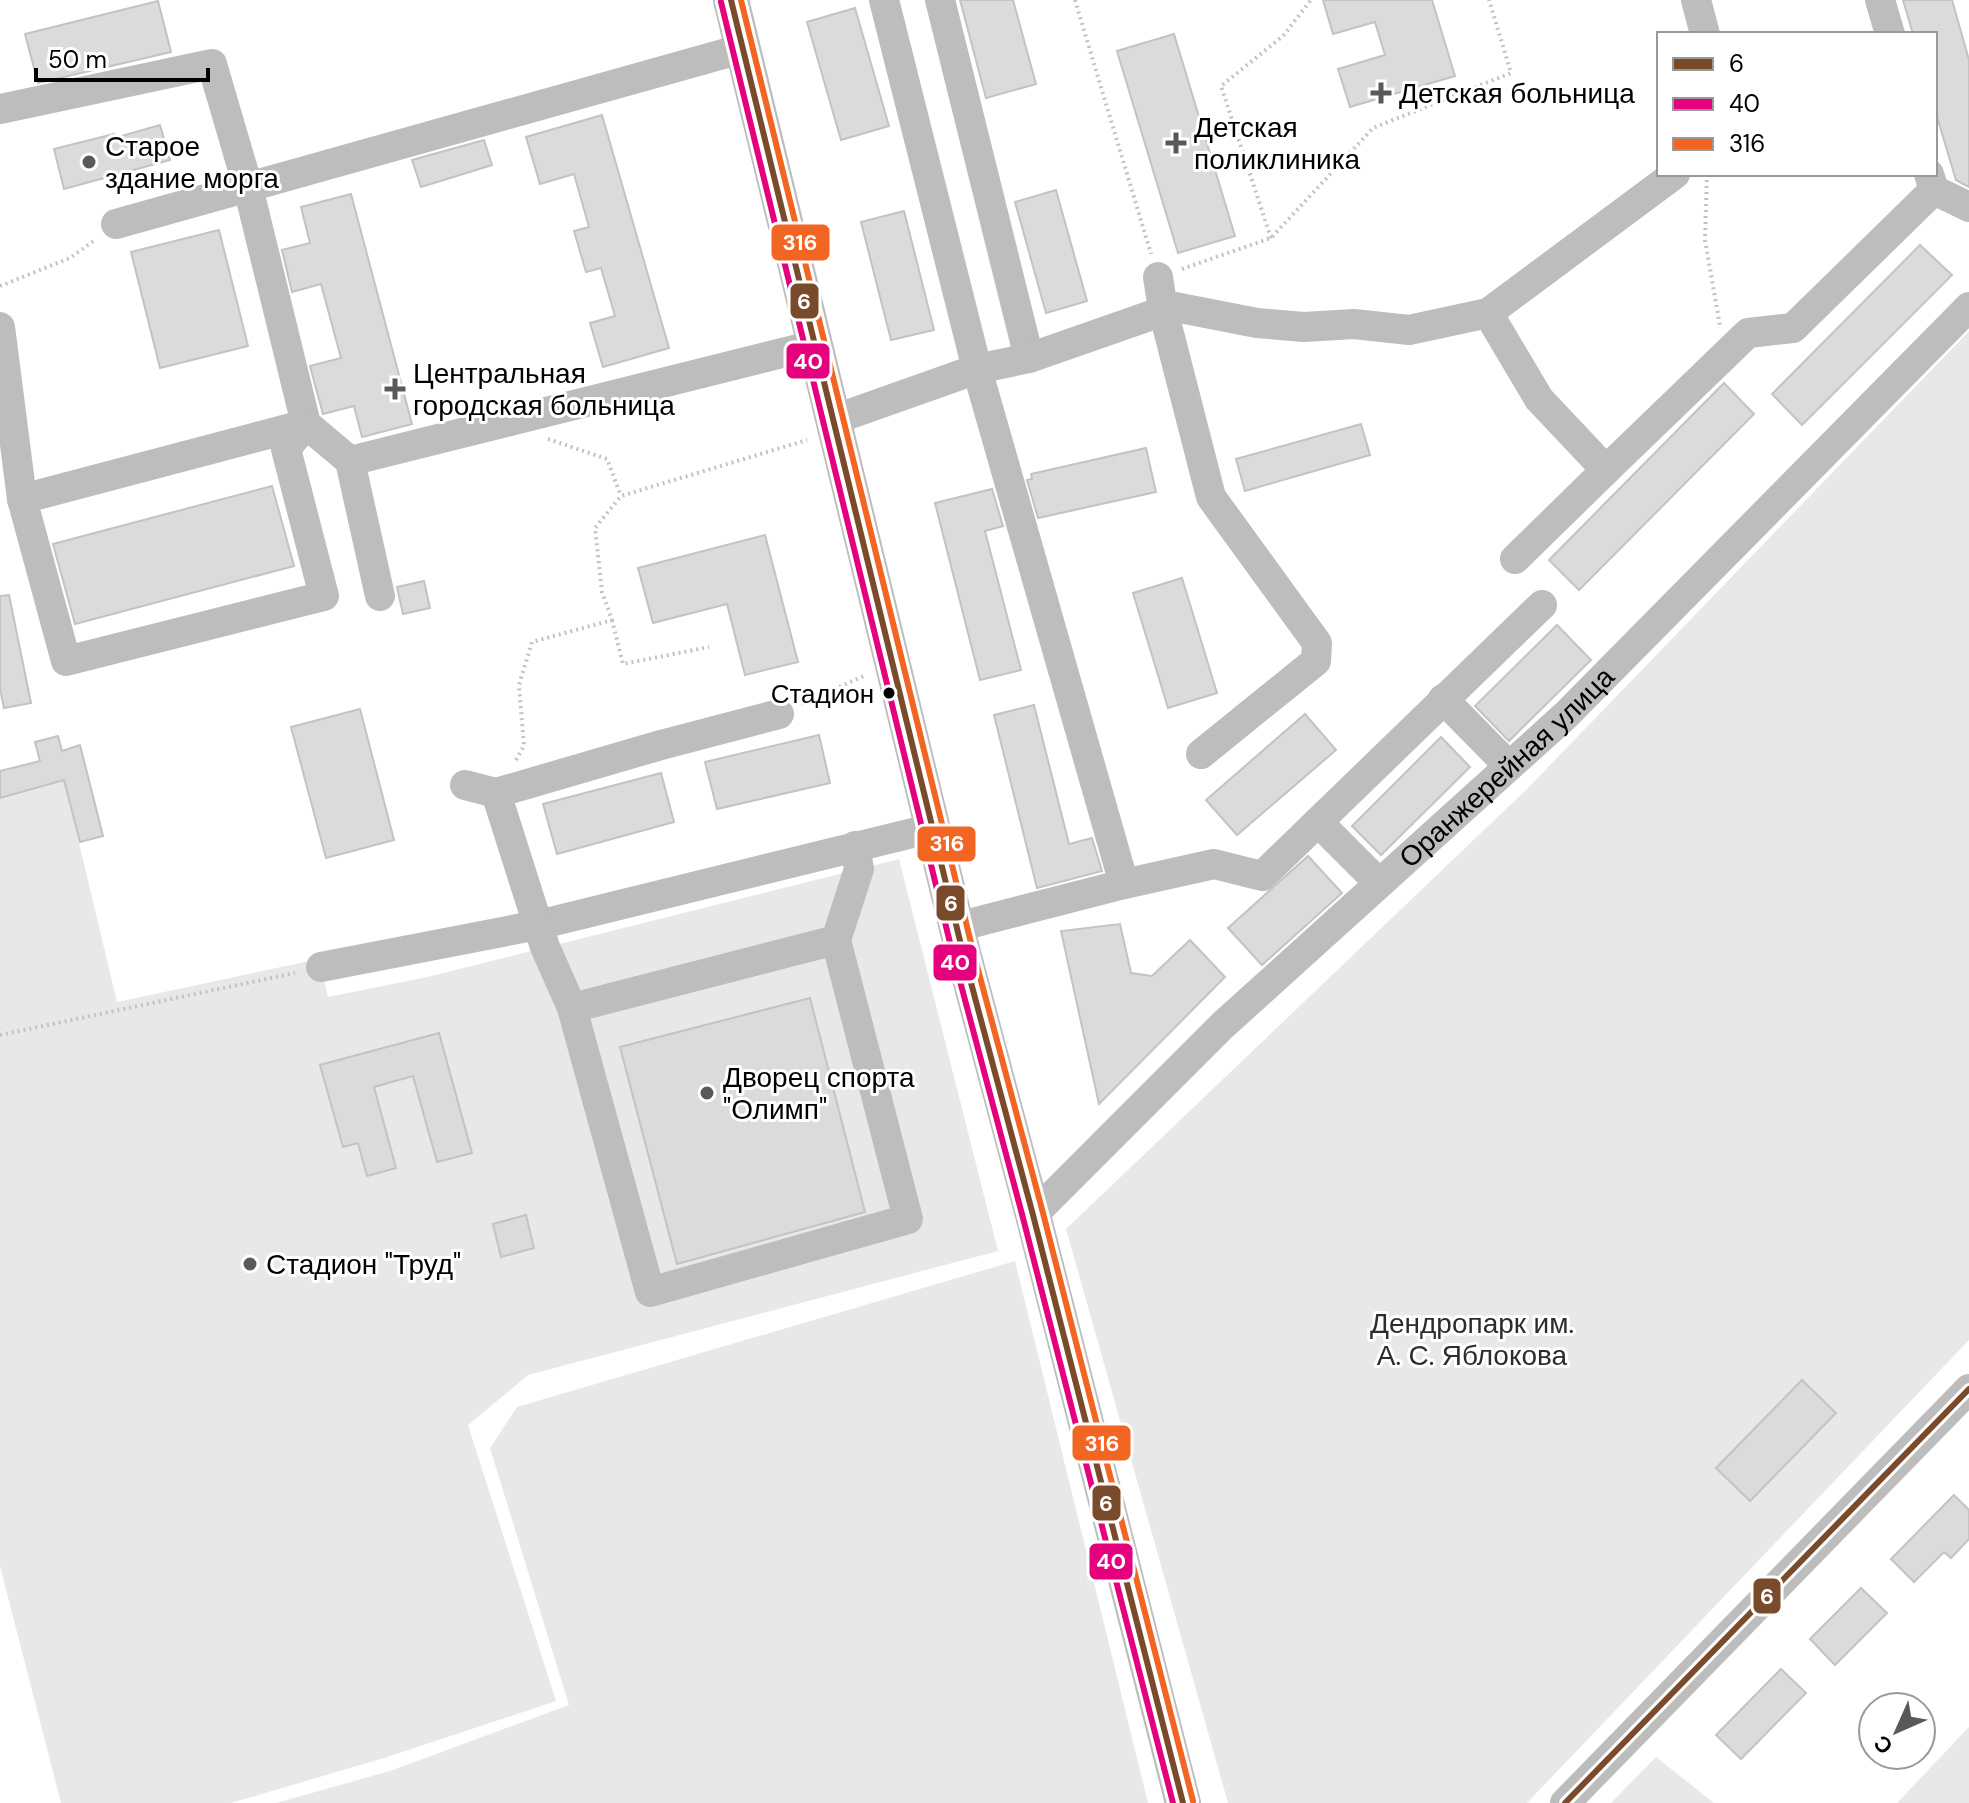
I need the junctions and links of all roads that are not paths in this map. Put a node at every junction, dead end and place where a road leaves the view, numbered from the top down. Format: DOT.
graph roads {
  1 [pos="731,0"];
  2 [pos="884,0"];
  3 [pos="940,0"];
  4 [pos="1696,0"];
  5 [pos="1880,0"];
  6 [pos="1704,32"];
  7 [pos="1889,32"];
  8 [pos="741,49"];
  9 [pos="0,109"];
  10 [pos="1672,176"];
  11 [pos="1932,182"];
  12 [pos="248,187"];
  13 [pos="1969,207"];
  14 [pos="116,224"];
  15 [pos="1158,277"];
  16 [pos="1969,307"];
  17 [pos="1163,310"];
  18 [pos="1488,313"];
  19 [pos="0,327"];
  20 [pos="814,345"];
  21 [pos="1029,358"];
  22 [pos="977,369"];
  23 [pos="306,424"];
  24 [pos="821,430"];
  25 [pos="350,461"];
  26 [pos="1606,470"];
  27 [pos="22,499"];
  28 [pos="1515,559"];
  29 [pos="380,596"];
  30 [pos="1542,605"];
  31 [pos="1443,699"];
  32 [pos="779,714"];
  33 [pos="1201,754"];
  34 [pos="1509,766"];
  35 [pos="465,785"];
  36 [pos="496,793"];
  37 [pos="1318,822"];
  38 [pos="933,828"];
  39 [pos="855,846"];
  40 [pos="1379,883"];
  41 [pos="1124,884"];
  42 [pos="538,925"];
  43 [pos="957,927"];
  44 [pos="836,940"];
  45 [pos="321,967"];
  46 [pos="572,1008"];
  47 [pos="1033,1215"];
  48 [pos="1969,1389"];
  49 [pos="1183,1803"];
  50 [pos="1565,1803"];
  1 -- 8 [label="main road"];
  2 -- 22 [label="street"];
  3 -- 21 [label="street"];
  4 -- 6 [label="street"];
  5 -- 7 [label="street"];
  8 -- 12 [label="street"];
  8 -- 20 [label="main road"];
  9 -- 12 [label="street"];
  10 -- 18 [label="street"];
  11 -- 13 [label="street"];
  11 -- 26 [label="street"];
  12 -- 14 [label="street"];
  12 -- 23 [label="street"];
  15 -- 17 [label="street"];
  16 -- 34 [label="street, Оранжерейная улица"];
  17 -- 18 [label="street"];
  17 -- 21 [label="street"];
  17 -- 33 [label="street"];
  18 -- 26 [label="street"];
  19 -- 27 [label="street"];
  20 -- 24 [label="main road"];
  20 -- 25 [label="street"];
  21 -- 22 [label="street"];
  22 -- 24 [label="street"];
  22 -- 41 [label="street"];
  23 -- 25 [label="street"];
  23 -- 27 [label="street"];
  23 -- 27 [label="street"];
  24 -- 38 [label="main road"];
  25 -- 29 [label="street"];
  26 -- 28 [label="street"];
  30 -- 31 [label="street"];
  31 -- 34 [label="street"];
  31 -- 37 [label="street"];
  32 -- 36 [label="street"];
  34 -- 40 [label="street, Оранжерейная улица"];
  35 -- 36 [label="street"];
  36 -- 42 [label="street"];
  37 -- 40 [label="street"];
  37 -- 41 [label="street"];
  38 -- 39 [label="street"];
  38 -- 43 [label="main road"];
  39 -- 42 [label="street"];
  39 -- 44 [label="street"];
  40 -- 47 [label="street, Оранжерейная улица"];
  41 -- 43 [label="street"];
  42 -- 45 [label="street"];
  42 -- 46 [label="street"];
  43 -- 47 [label="main road"];
  44 -- 46 [label="street"];
  44 -- 46 [label="street"];
  47 -- 49 [label="main road"];
  48 -- 50 [label="street"];
}
